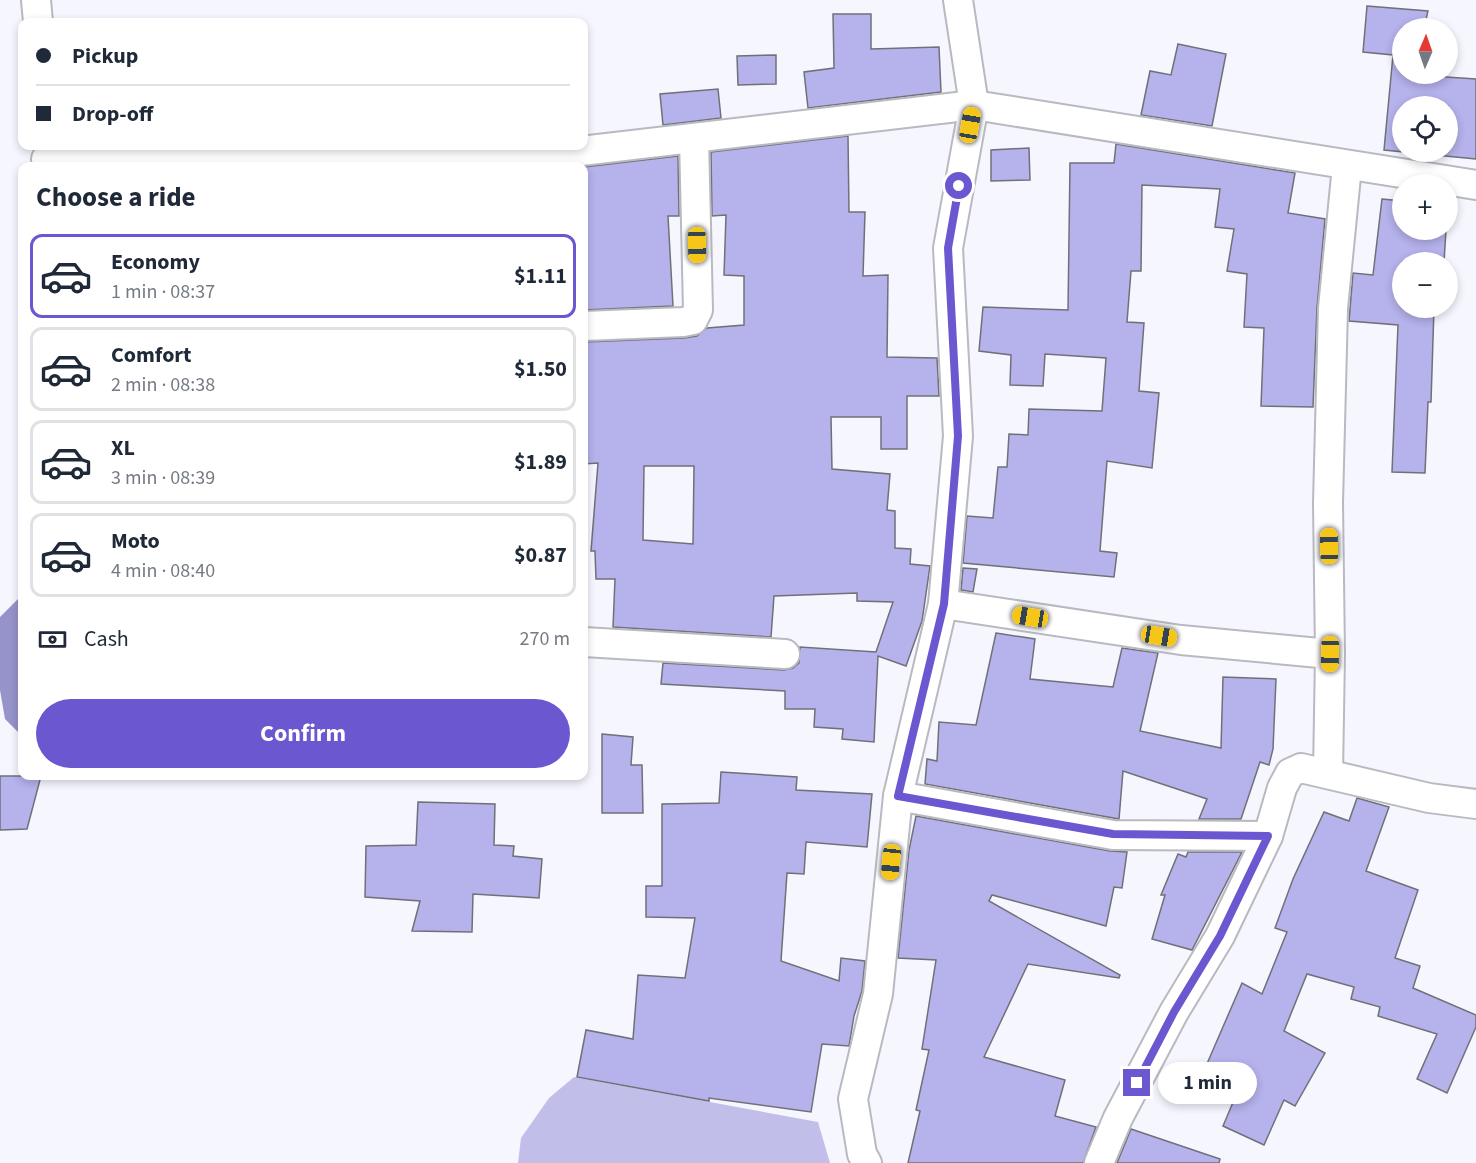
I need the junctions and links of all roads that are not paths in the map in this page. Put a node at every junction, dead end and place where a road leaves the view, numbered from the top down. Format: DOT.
graph roads {
  1 [pos="36,0"];
  2 [pos="958,0"];
  3 [pos="38,18"];
  4 [pos="974,105"];
  5 [pos="694,138"];
  6 [pos="46,157"];
  7 [pos="308,158"];
  8 [pos="207,162"];
  9 [pos="1347,166"];
  10 [pos="1476,185"];
  11 [pos="588,326"];
  12 [pos="944,604"];
  13 [pos="588,642"];
  14 [pos="785,654"];
  15 [pos="1330,654"];
  16 [pos="1328,774"];
  17 [pos="898,796"];
  18 [pos="1476,804"];
  19 [pos="1268,836"];
  20 [pos="867,1163"];
  21 [pos="1099,1163"];
  1 -- 3 [label="street"];
  2 -- 4 [label="street"];
  4 -- 5 [label="street"];
  4 -- 9 [label="street"];
  4 -- 12 [label="street"];
  5 -- 7 [label="street"];
  5 -- 11 [label="street"];
  6 -- 8 [label="street"];
  7 -- 8 [label="street"];
  9 -- 10 [label="street"];
  9 -- 15 [label="street"];
  12 -- 15 [label="street"];
  12 -- 17 [label="street"];
  13 -- 14 [label="street"];
  15 -- 16 [label="street"];
  16 -- 18 [label="street"];
  16 -- 19 [label="street"];
  17 -- 19 [label="street"];
  17 -- 20 [label="street"];
  19 -- 21 [label="street"];
}
